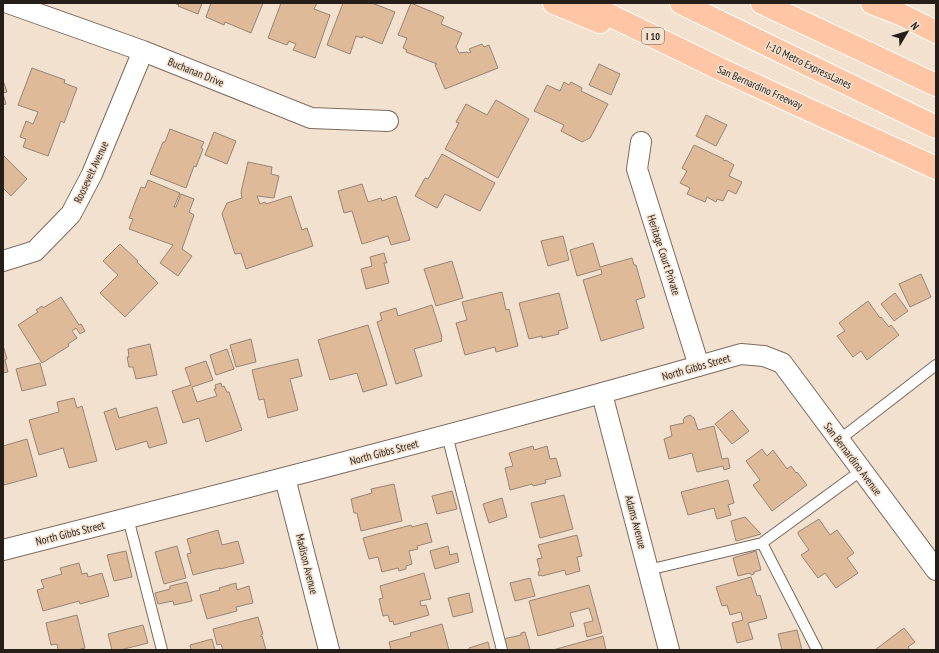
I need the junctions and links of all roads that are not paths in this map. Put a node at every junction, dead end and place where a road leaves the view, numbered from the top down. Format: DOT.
graph roads {
  1 [pos="8,3"];
  2 [pos="554,3"];
  3 [pos="586,3"];
  4 [pos="681,3"];
  5 [pos="762,3"];
  6 [pos="872,3"];
  7 [pos="936,31"];
  8 [pos="143,51"];
  9 [pos="720,69"];
  10 [pos="936,85"];
  11 [pos="388,121"];
  12 [pos="847,126"];
  13 [pos="936,127"];
  14 [pos="641,142"];
  15 [pos="936,168"];
  16 [pos="936,177"];
  17 [pos="3,261"];
  18 [pos="764,356"];
  19 [pos="936,365"];
  20 [pos="699,366"];
  21 [pos="602,394"];
  22 [pos="447,435"];
  23 [pos="839,440"];
  24 [pos="862,470"];
  25 [pos="285,478"];
  26 [pos="128,518"];
  27 [pos="762,543"];
  28 [pos="3,550"];
  29 [pos="648,570"];
  30 [pos="936,570"];
  31 [pos="162,650"];
  32 [pos="329,650"];
  33 [pos="502,650"];
  34 [pos="669,650"];
  35 [pos="817,650"];
  1 -- 8 [label="street, Buchanan Drive"];
  2 -- 9 [label="highway"];
  3 -- 9 [label="highway, San Bernardino Freeway / I 10"];
  4 -- 13 [label="highway, I-10 Metro ExpressLanes"];
  5 -- 10 [label="highway"];
  6 -- 7 [label="highway"];
  8 -- 11 [label="street, Buchanan Drive"];
  8 -- 17 [label="street, Roosevelt Avenue"];
  9 -- 12 [label="highway, San Bernardino Freeway / I 10"];
  12 -- 15 [label="highway, San Bernardino Freeway / I 10"];
  12 -- 16 [label="highway"];
  14 -- 20 [label="street, Heritage Court Private"];
  18 -- 20 [label="street, North Gibbs Street"];
  18 -- 23 [label="street, San Bernardino Avenue"];
  19 -- 23 [label="lane"];
  20 -- 21 [label="street, North Gibbs Street"];
  21 -- 22 [label="street, North Gibbs Street"];
  21 -- 29 [label="street, Adams Avenue"];
  22 -- 25 [label="street, North Gibbs Street"];
  22 -- 33 [label="lane"];
  23 -- 24 [label="street, San Bernardino Avenue"];
  24 -- 27 [label="lane"];
  24 -- 30 [label="street, San Bernardino Avenue"];
  25 -- 26 [label="street, North Gibbs Street"];
  25 -- 32 [label="street, Madison Avenue"];
  26 -- 28 [label="street, North Gibbs Street"];
  26 -- 31 [label="lane"];
  27 -- 29 [label="lane"];
  27 -- 35 [label="lane"];
  29 -- 34 [label="street, Adams Avenue"];
}
